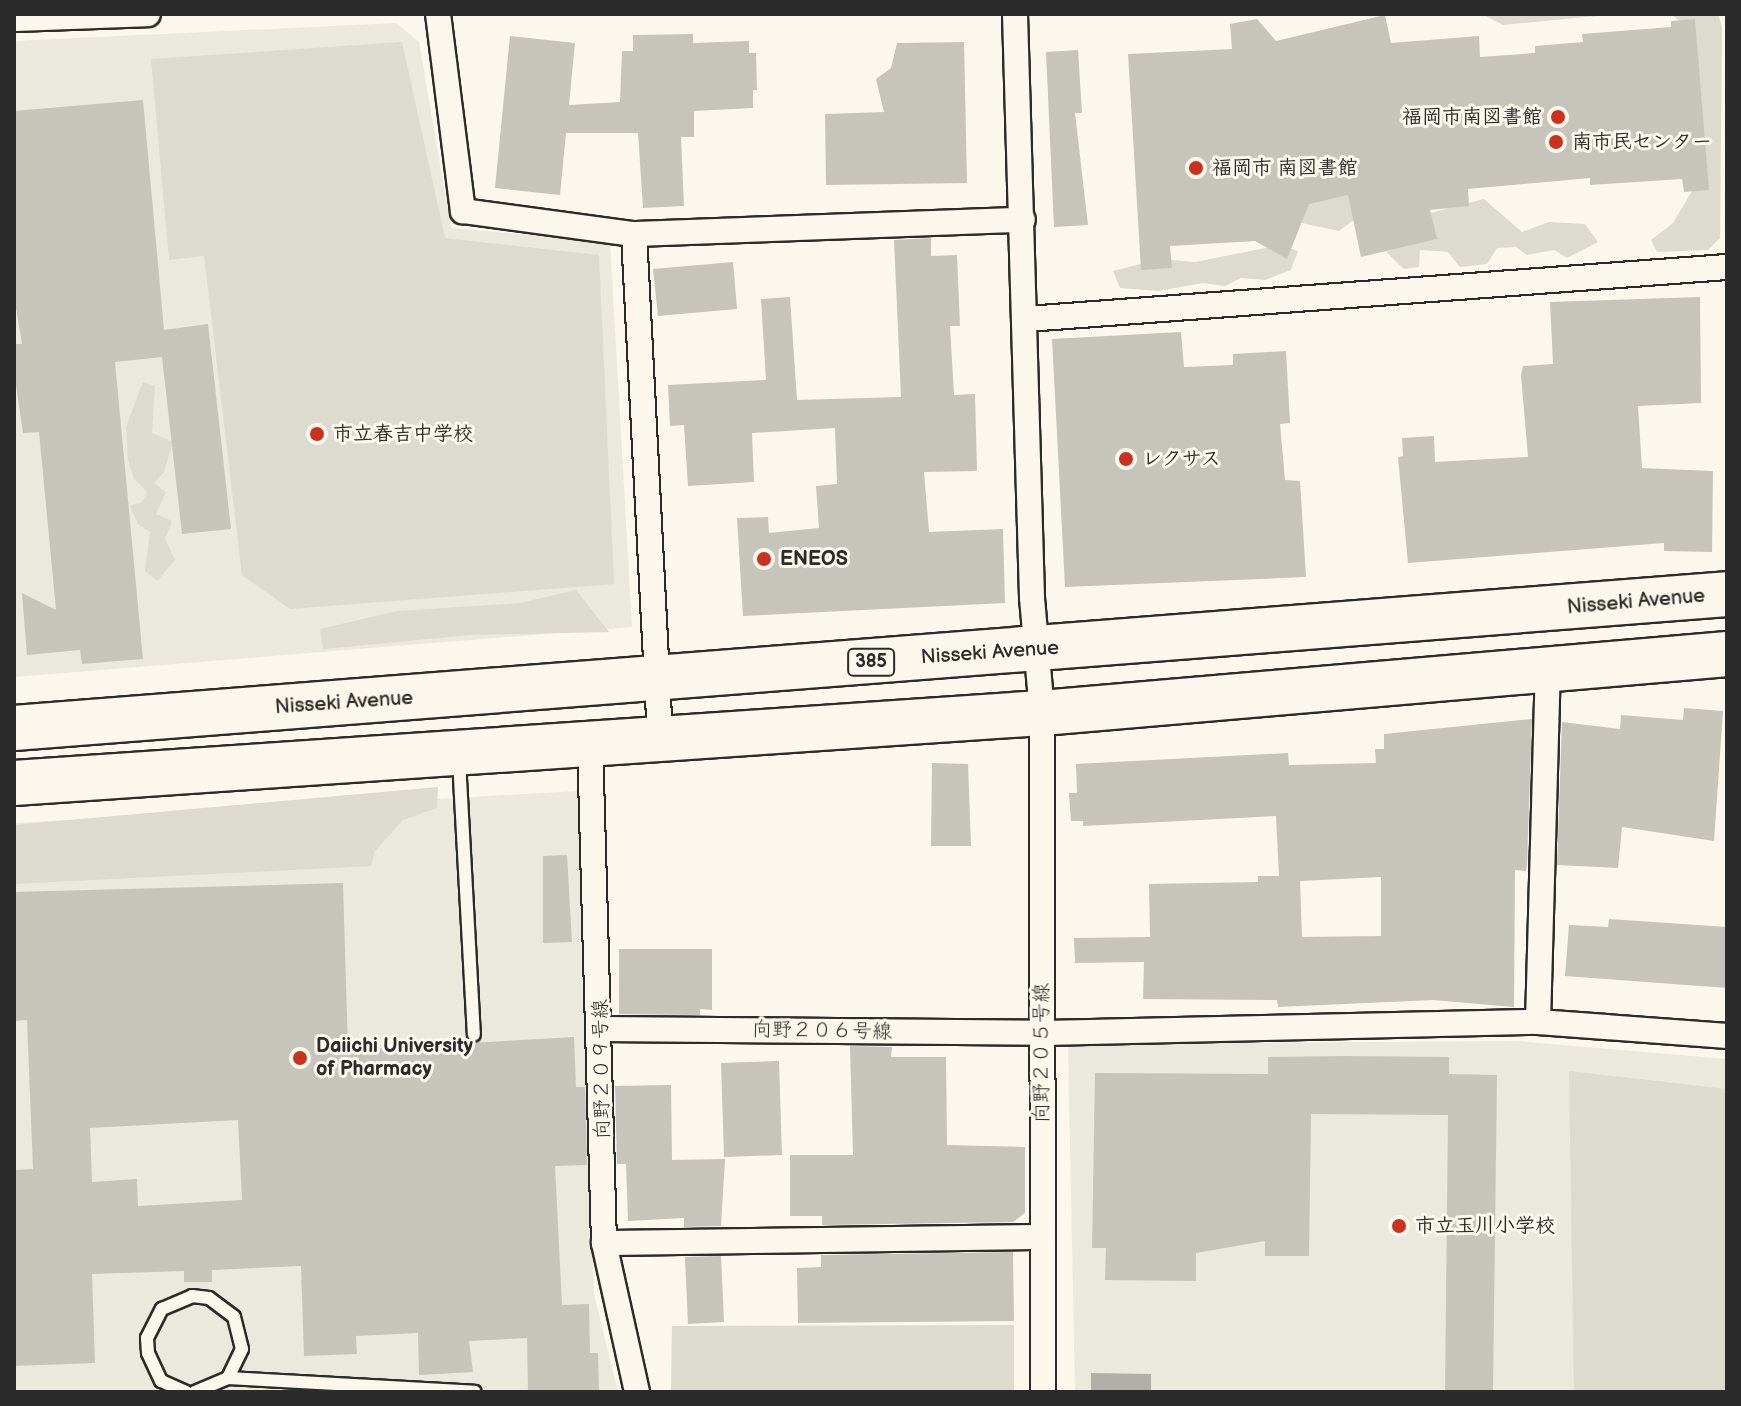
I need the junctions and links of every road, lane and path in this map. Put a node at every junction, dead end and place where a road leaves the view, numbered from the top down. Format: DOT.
graph roads {
  1 [pos="148,14"];
  2 [pos="438,14"];
  3 [pos="1015,14"];
  4 [pos="28,17"];
  5 [pos="1023,220"];
  6 [pos="634,234"];
  7 [pos="1727,267"];
  8 [pos="1027,319"];
  9 [pos="1727,594"];
  10 [pos="1035,650"];
  11 [pos="1727,654"];
  12 [pos="1548,669"];
  13 [pos="656,678"];
  14 [pos="1042,713"];
  15 [pos="14,728"];
  16 [pos="660,736"];
  17 [pos="590,742"];
  18 [pos="458,753"];
  19 [pos="14,783"];
  20 [pos="1538,1022"];
  21 [pos="602,1029"];
  22 [pos="1043,1033"];
  23 [pos="474,1035"];
  24 [pos="1727,1036"];
  25 [pos="1041,1237"];
  26 [pos="604,1243"];
  27 [pos="228,1378"];
  28 [pos="162,1388"];
  29 [pos="186,1392"];
  30 [pos="195,1392"];
  31 [pos="475,1392"];
  32 [pos="637,1392"];
  33 [pos="1043,1392"];
  1 -- 4 [label="street"];
  2 -- 6 [label="street"];
  3 -- 5 [label="street, 向野２０５号線"];
  5 -- 6 [label="street"];
  5 -- 8 [label="street, 向野２０５号線"];
  6 -- 13 [label="street"];
  7 -- 8 [label="street"];
  8 -- 10 [label="street, 向野２０５号線"];
  9 -- 10 [label="highway, Nisseki Avenue / 385"];
  10 -- 13 [label="highway, Nisseki Avenue / 385"];
  10 -- 14 [label="street, 向野２０５号線"];
  11 -- 12 [label="highway"];
  12 -- 14 [label="highway"];
  12 -- 20 [label="street"];
  13 -- 15 [label="highway, Nisseki Avenue / 385"];
  13 -- 16 [label="street"];
  14 -- 16 [label="highway"];
  14 -- 22 [label="street, 向野２０５号線"];
  16 -- 17 [label="highway"];
  17 -- 18 [label="highway"];
  17 -- 21 [label="street, 向野２０９号線"];
  18 -- 19 [label="highway"];
  18 -- 23 [label="lane"];
  20 -- 22 [label="street, 向野２０６号線"];
  20 -- 24 [label="street, 向野２０６号線"];
  21 -- 22 [label="street, 向野２０６号線"];
  21 -- 26 [label="street, 向野２０９号線"];
  22 -- 25 [label="street, 向野２０５号線"];
  25 -- 26 [label="street"];
  25 -- 33 [label="street, 向野２０５号線"];
  26 -- 32 [label="street, 向野２０９号線"];
  27 -- 28 [label="lane"];
  27 -- 30 [label="lane"];
  27 -- 31 [label="lane"];
  28 -- 29 [label="lane"];
}
